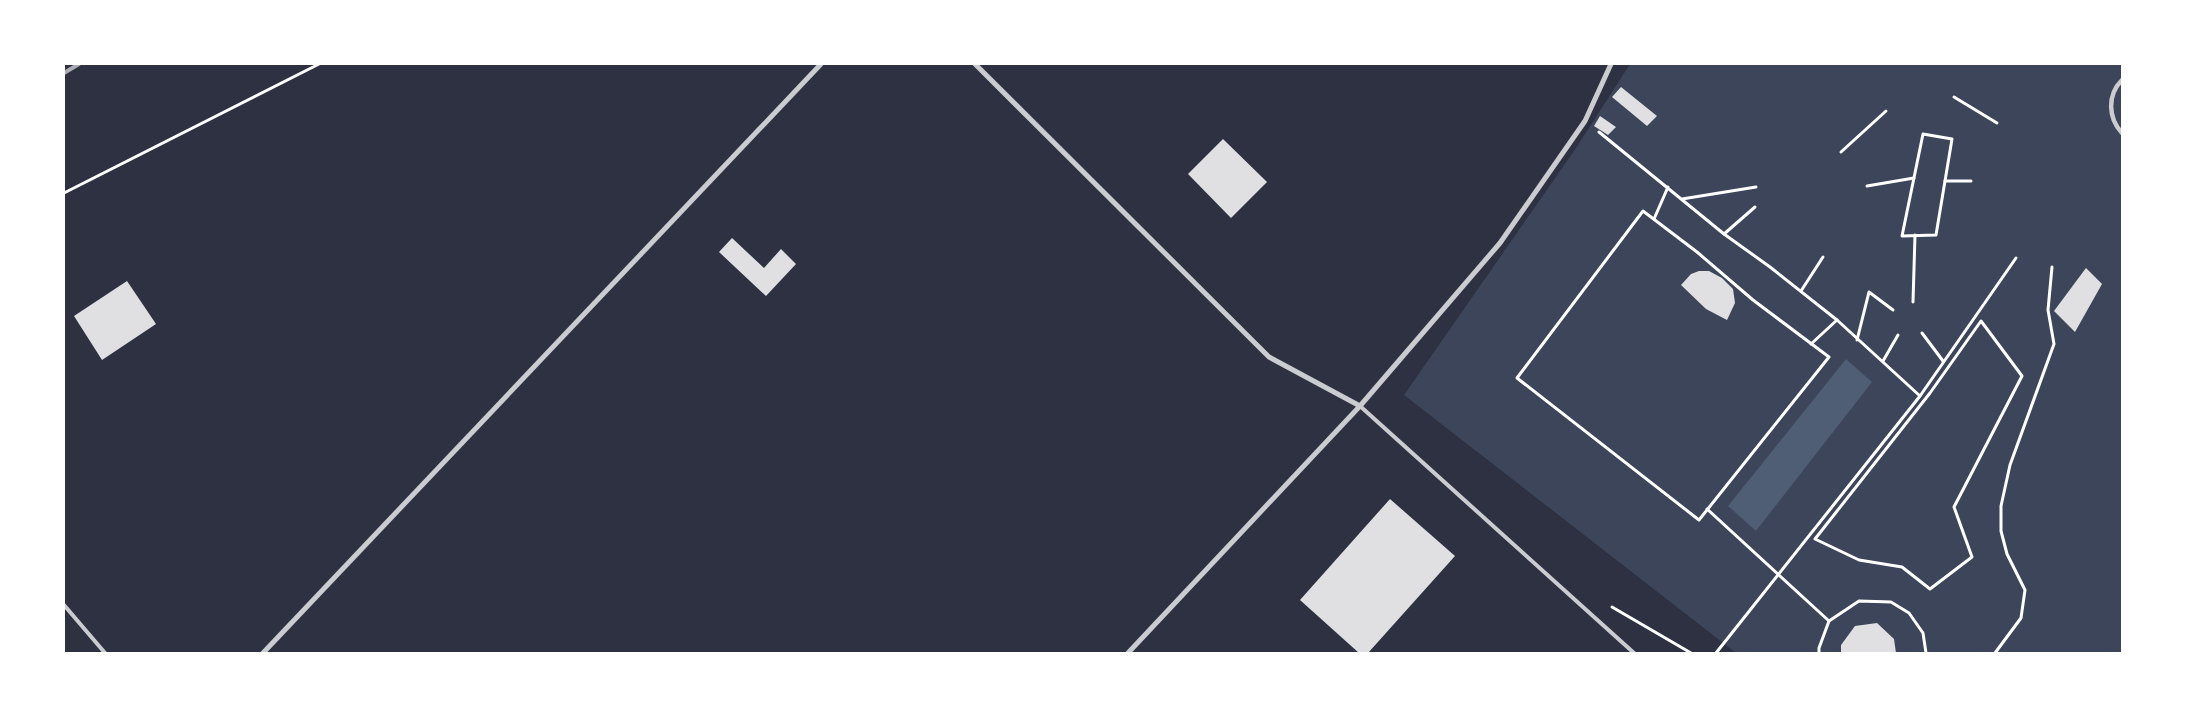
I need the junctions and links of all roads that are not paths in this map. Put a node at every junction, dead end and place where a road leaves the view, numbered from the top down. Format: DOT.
graph roads {
  1 [pos="821,64"];
  2 [pos="975,64"];
  3 [pos="1611,64"];
  4 [pos="2122,80"];
  5 [pos="2122,133"];
  6 [pos="1360,406"];
  7 [pos="64,605"];
  8 [pos="105,653"];
  9 [pos="263,653"];
  10 [pos="1128,653"];
  11 [pos="1634,653"];
  1 -- 9 [label="street"];
  2 -- 6 [label="street"];
  3 -- 6 [label="street"];
  4 -- 5 [label="street"];
  6 -- 10 [label="street"];
  6 -- 11 [label="lane"];
  7 -- 8 [label="lane"];
}
